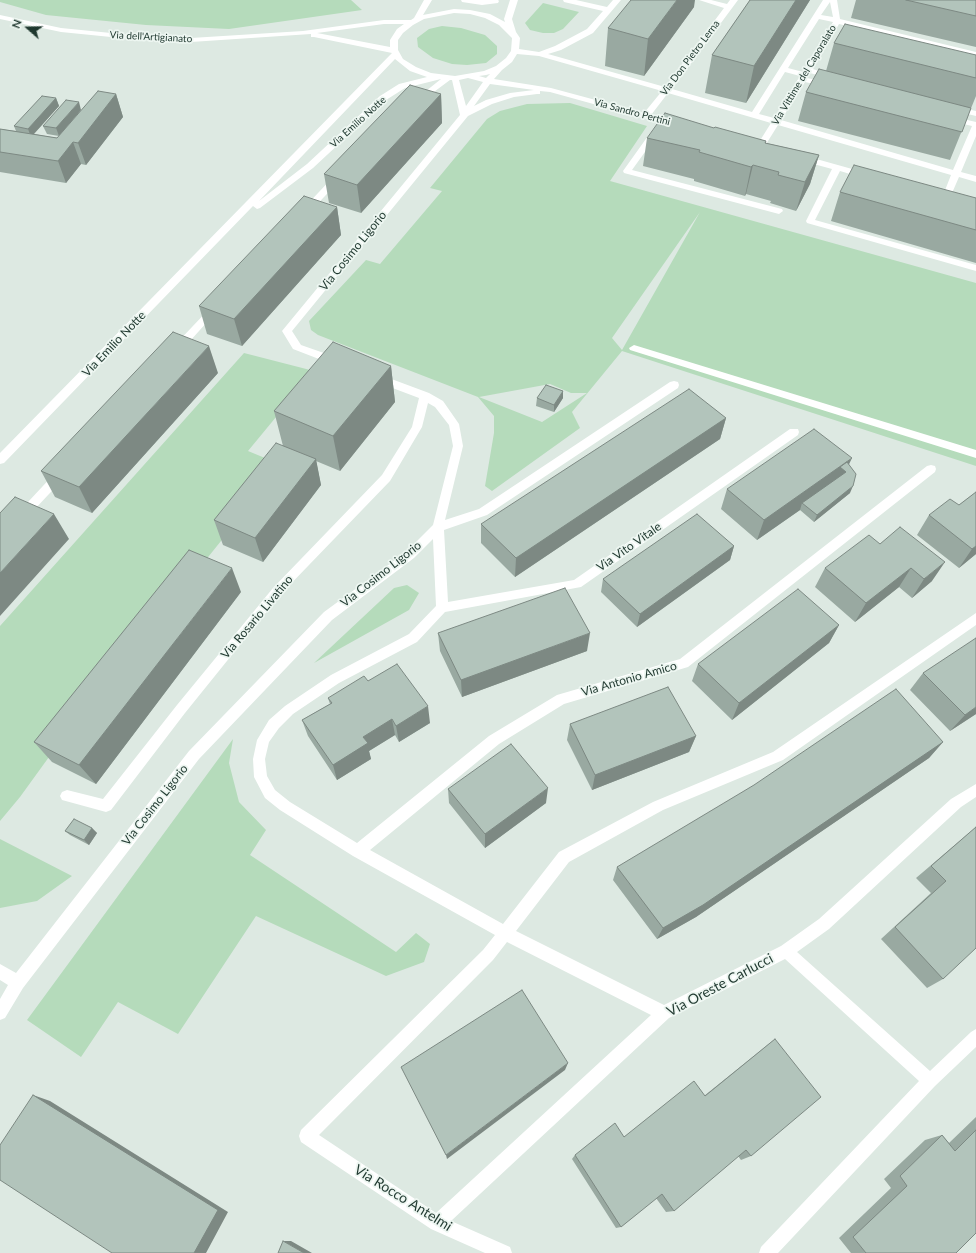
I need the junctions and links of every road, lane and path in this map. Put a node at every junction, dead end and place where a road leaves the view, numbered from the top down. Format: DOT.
graph roads {
  1 [pos="428,0"];
  2 [pos="457,0"];
  3 [pos="465,0"];
  4 [pos="496,0"];
  5 [pos="514,0"];
  6 [pos="567,0"];
  7 [pos="618,0"];
  8 [pos="703,0"];
  9 [pos="734,0"];
  10 [pos="827,0"];
  11 [pos="833,0"];
  12 [pos="729,7"];
  13 [pos="608,10"];
  14 [pos="465,12"];
  15 [pos="474,13"];
  16 [pos="816,16"];
  17 [pos="0,17"];
  18 [pos="414,21"];
  19 [pos="837,21"];
  20 [pos="512,32"];
  21 [pos="303,33"];
  22 [pos="395,51"];
  23 [pos="515,51"];
  24 [pos="540,54"];
  25 [pos="976,54"];
  26 [pos="499,68"];
  27 [pos="783,68"];
  28 [pos="805,74"];
  29 [pos="447,77"];
  30 [pos="471,77"];
  31 [pos="839,78"];
  32 [pos="488,81"];
  33 [pos="413,83"];
  34 [pos="833,86"];
  35 [pos="551,90"];
  36 [pos="667,90"];
  37 [pos="427,96"];
  38 [pos="414,105"];
  39 [pos="946,106"];
  40 [pos="938,114"];
  41 [pos="976,114"];
  42 [pos="464,115"];
  43 [pos="646,115"];
  44 [pos="754,115"];
  45 [pos="664,120"];
  46 [pos="776,122"];
  47 [pos="976,125"];
  48 [pos="686,127"];
  49 [pos="760,147"];
  50 [pos="791,155"];
  51 [pos="837,168"];
  52 [pos="343,172"];
  53 [pos="956,173"];
  54 [pos="873,178"];
  55 [pos="976,179"];
  56 [pos="946,198"];
  57 [pos="779,211"];
  58 [pos="301,216"];
  59 [pos="228,227"];
  60 [pos="976,268"];
  61 [pos="222,301"];
  62 [pos="634,348"];
  63 [pos="169,358"];
  64 [pos="347,366"];
  65 [pos="368,374"];
  66 [pos="674,385"];
  67 [pos="425,396"];
  68 [pos="794,432"];
  69 [pos="975,454"];
  70 [pos="0,460"];
  71 [pos="65,469"];
  72 [pos="931,469"];
  73 [pos="438,527"];
  74 [pos="0,539"];
  75 [pos="442,608"];
  76 [pos="976,618"];
  77 [pos="976,790"];
  78 [pos="68,796"];
  79 [pos="358,851"];
  80 [pos="505,933"];
  81 [pos="786,951"];
  82 [pos="0,971"];
  83 [pos="18,983"];
  84 [pos="0,1013"];
  85 [pos="664,1013"];
  86 [pos="976,1037"];
  87 [pos="930,1081"];
  88 [pos="437,1223"];
  89 [pos="504,1253"];
  90 [pos="767,1253"];
  1 -- 18 [label="street"];
  2 -- 14 [label="street"];
  3 -- 4 [label="street"];
  4 -- 15 [label="street"];
  5 -- 20 [label="street"];
  6 -- 13 [label="street"];
  7 -- 13 [label="street"];
  8 -- 12 [label="street"];
  9 -- 12 [label="street, Via Don Pietro Lerna"];
  10 -- 16 [label="street"];
  11 -- 19 [label="street, Via Vittime del Caporalato"];
  12 -- 36 [label="street, Via Don Pietro Lerna"];
  13 -- 24 [label="street"];
  14 -- 15 [label="street"];
  14 -- 18 [label="street"];
  15 -- 20 [label="street"];
  16 -- 19 [label="street"];
  16 -- 27 [label="street"];
  17 -- 21 [label="street, Via dell'Artigianato"];
  18 -- 21 [label="street, Via dell'Artigianato"];
  18 -- 22 [label="street"];
  19 -- 25 [label="street"];
  19 -- 28 [label="street, Via Vittime del Caporalato"];
  20 -- 23 [label="street"];
  21 -- 22 [label="street, Via dell'Artigianato"];
  22 -- 29 [label="street"];
  22 -- 59 [label="street, Via Emilio Notte"];
  23 -- 24 [label="street"];
  23 -- 26 [label="street"];
  24 -- 36 [label="street"];
  26 -- 30 [label="street"];
  26 -- 32 [label="street, Via Cosimo Ligorio"];
  27 -- 28 [label="street"];
  27 -- 44 [label="street"];
  28 -- 31 [label="street"];
  28 -- 34 [label="street"];
  28 -- 46 [label="street, Via Vittime del Caporalato"];
  29 -- 30 [label="street"];
  29 -- 33 [label="street, Via Emilio Notte"];
  29 -- 37 [label="street"];
  29 -- 42 [label="street"];
  30 -- 32 [label="street, Via Sandro Pertini"];
  32 -- 35 [label="street, Via Sandro Pertini"];
  32 -- 42 [label="street, Via Cosimo Ligorio"];
  33 -- 37 [label="street"];
  33 -- 59 [label="street, Via Emilio Notte"];
  35 -- 42 [label="street, Via Cosimo Ligorio"];
  35 -- 43 [label="street, Via Sandro Pertini"];
  36 -- 43 [label="street, Via Don Pietro Lerna"];
  36 -- 44 [label="street"];
  37 -- 38 [label="street"];
  39 -- 41 [label="street"];
  40 -- 47 [label="street"];
  42 -- 64 [label="street, Via Cosimo Ligorio"];
  43 -- 45 [label="street, Via Sandro Pertini"];
  44 -- 46 [label="street"];
  45 -- 48 [label="street, Via Sandro Pertini"];
  45 -- 57 [label="street"];
  46 -- 49 [label="street, Via Vittime del Caporalato"];
  46 -- 53 [label="street"];
  47 -- 53 [label="street"];
  50 -- 51 [label="street"];
  51 -- 54 [label="street"];
  51 -- 60 [label="street"];
  52 -- 58 [label="street"];
  53 -- 55 [label="street"];
  53 -- 56 [label="street"];
  59 -- 70 [label="street, Via Emilio Notte"];
  61 -- 63 [label="street"];
  62 -- 69 [label="street"];
  65 -- 67 [label="street"];
  66 -- 73 [label="street"];
  67 -- 73 [label="street"];
  67 -- 78 [label="street, Via Rosario Livatino"];
  68 -- 75 [label="street, Via Vito Vitale"];
  71 -- 74 [label="street"];
  72 -- 79 [label="street, Via Antonio Amico"];
  73 -- 75 [label="street"];
  73 -- 83 [label="street, Via Cosimo Ligorio"];
  75 -- 79 [label="street"];
  76 -- 80 [label="street"];
  77 -- 81 [label="street, Via Oreste Carlucci"];
  79 -- 80 [label="street"];
  80 -- 85 [label="street"];
  80 -- 88 [label="street, Via Rocco Antelmi"];
  81 -- 85 [label="street, Via Oreste Carlucci"];
  81 -- 87 [label="street"];
  82 -- 83 [label="street"];
  83 -- 84 [label="street, Via Cosimo Ligorio"];
  85 -- 88 [label="street, Via Oreste Carlucci"];
  86 -- 87 [label="street"];
  87 -- 90 [label="street"];
  88 -- 89 [label="street, Via Rocco Antelmi"];
}
